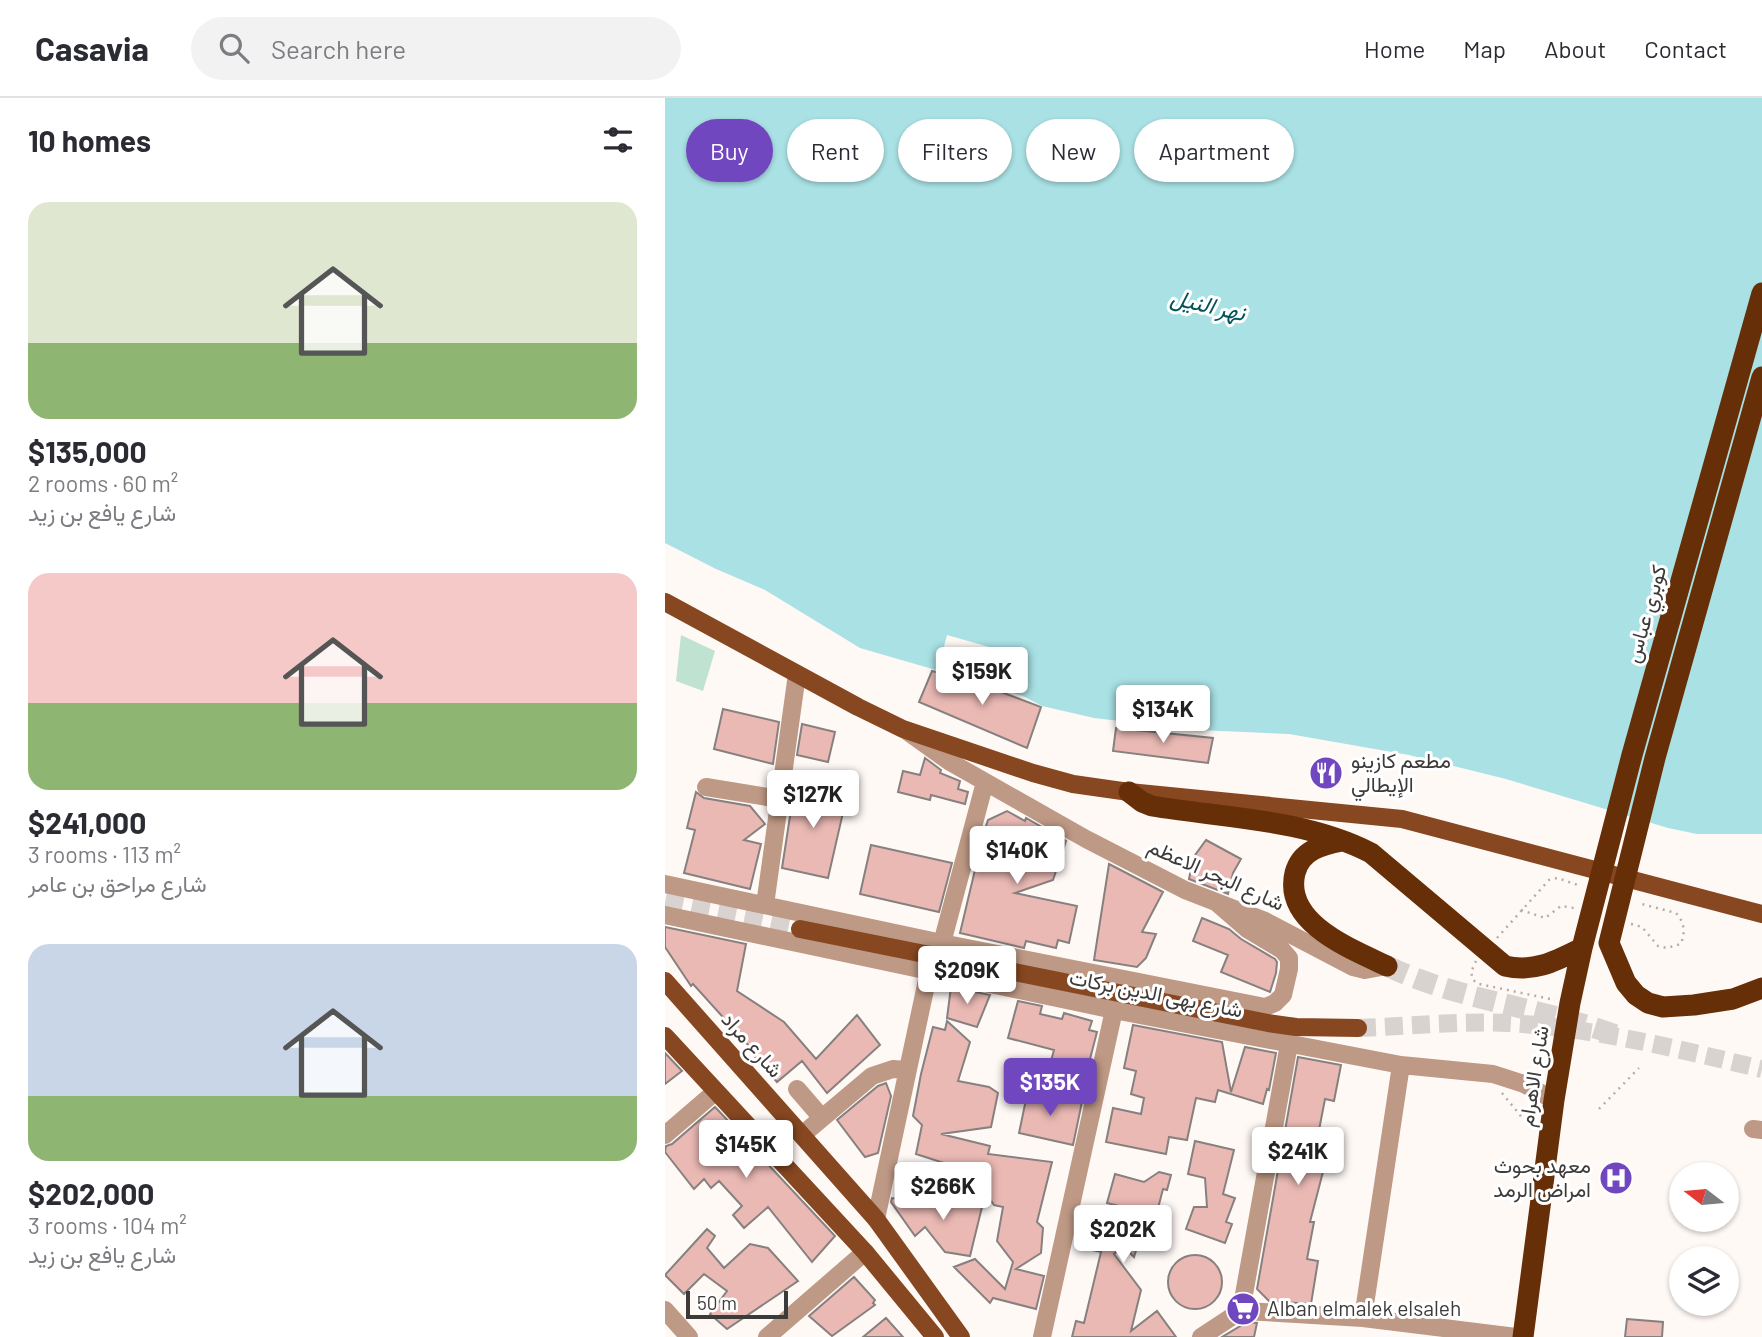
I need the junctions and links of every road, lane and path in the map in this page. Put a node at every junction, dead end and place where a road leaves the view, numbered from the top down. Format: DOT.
graph roads {
  1 [pos="1762,293"];
  2 [pos="1762,377"];
  3 [pos="665,602"];
  4 [pos="968,661"];
  5 [pos="978,663"];
  6 [pos="999,670"];
  7 [pos="797,674"];
  8 [pos="963,678"];
  9 [pos="973,681"];
  10 [pos="993,686"];
  11 [pos="903,729"];
  12 [pos="985,782"];
  13 [pos="706,787"];
  14 [pos="1129,792"];
  15 [pos="780,799"];
  16 [pos="1342,841"];
  17 [pos="665,884"];
  18 [pos="1585,887"];
  19 [pos="1633,901"];
  20 [pos="1217,903"];
  21 [pos="765,905"];
  22 [pos="1573,907"];
  23 [pos="1521,911"];
  24 [pos="1762,914"];
  25 [pos="665,915"];
  26 [pos="1642,927"];
  27 [pos="800,929"];
  28 [pos="942,943"];
  29 [pos="1489,947"];
  30 [pos="1582,948"];
  31 [pos="1481,956"];
  32 [pos="1387,966"];
  33 [pos="929,971"];
  34 [pos="987,974"];
  35 [pos="665,981"];
  36 [pos="1762,988"];
  37 [pos="1762,996"];
  38 [pos="1733,999"];
  39 [pos="1570,1003"];
  40 [pos="1114,1010"];
  41 [pos="1358,1028"];
  42 [pos="665,1036"];
  43 [pos="1289,1044"];
  44 [pos="1401,1065"];
  45 [pos="1639,1069"];
  46 [pos="908,1070"];
  47 [pos="797,1089"];
  48 [pos="715,1092"];
  49 [pos="1505,1097"];
  50 [pos="1554,1100"];
  51 [pos="1599,1109"];
  52 [pos="821,1118"];
  53 [pos="1524,1120"];
  54 [pos="665,1135"];
  55 [pos="802,1135"];
  56 [pos="876,1219"];
  57 [pos="865,1252"];
  58 [pos="665,1310"];
  59 [pos="1241,1311"];
  60 [pos="1363,1318"];
  61 [pos="689,1337"];
  62 [pos="767,1337"];
  63 [pos="935,1337"];
  64 [pos="961,1337"];
  65 [pos="1042,1337"];
  66 [pos="1201,1337"];
  67 [pos="1516,1337"];
  68 [pos="1523,1337"];
  1 -- 30 [label="highway, كوبري عباس"];
  2 -- 38 [label="highway"];
  3 -- 7 [label="main road, شارع البحر الاعظم"];
  4 -- 8 [label="path"];
  5 -- 9 [label="path"];
  6 -- 10 [label="path"];
  7 -- 11 [label="main road, شارع البحر الاعظم"];
  7 -- 15 [label="street"];
  11 -- 12 [label="street, شارع البحر الاعظم"];
  11 -- 14 [label="main road"];
  12 -- 20 [label="street, شارع البحر الاعظم"];
  12 -- 28 [label="street"];
  13 -- 15 [label="street"];
  14 -- 16 [label="highway"];
  14 -- 24 [label="main road"];
  15 -- 21 [label="street"];
  16 -- 30 [label="highway"];
  16 -- 32 [label="highway"];
  17 -- 21 [label="street"];
  18 -- 23 [label="path"];
  19 -- 26 [label="path"];
  20 -- 28 [label="street"];
  20 -- 32 [label="street, شارع البحر الاعظم"];
  21 -- 28 [label="street"];
  22 -- 23 [label="path"];
  23 -- 29 [label="path"];
  25 -- 33 [label="street, شارع بهى الدين بركات"];
  27 -- 34 [label="main road, شارع بهى الدين بركات"];
  30 -- 39 [label="highway, شارع الاهرام"];
  31 -- 39 [label="path"];
  33 -- 34 [label="street, شارع بهى الدين بركات"];
  33 -- 46 [label="street"];
  34 -- 40 [label="street, شارع بهى الدين بركات"];
  34 -- 41 [label="main road, شارع بهى الدين بركات"];
  35 -- 55 [label="main road, شارع مراد"];
  36 -- 38 [label="highway"];
  37 -- 38 [label="highway"];
  39 -- 50 [label="highway, شارع الاهرام"];
  40 -- 43 [label="street, شارع بهى الدين بركات"];
  40 -- 65 [label="street"];
  42 -- 48 [label="main road"];
  43 -- 44 [label="street, شارع بهى الدين بركات"];
  43 -- 59 [label="street"];
  44 -- 50 [label="street, شارع بهى الدين بركات"];
  44 -- 60 [label="street"];
  45 -- 51 [label="path"];
  46 -- 52 [label="street"];
  46 -- 56 [label="street"];
  47 -- 52 [label="street"];
  48 -- 54 [label="street"];
  48 -- 57 [label="main road"];
  49 -- 53 [label="path"];
  50 -- 68 [label="highway, شارع الاهرام"];
  52 -- 55 [label="street"];
  55 -- 56 [label="main road, شارع مراد"];
  56 -- 64 [label="main road, شارع مراد"];
  57 -- 62 [label="street"];
  57 -- 63 [label="main road"];
  58 -- 61 [label="street"];
  59 -- 60 [label="street"];
  59 -- 66 [label="street"];
  60 -- 67 [label="street"];
}
